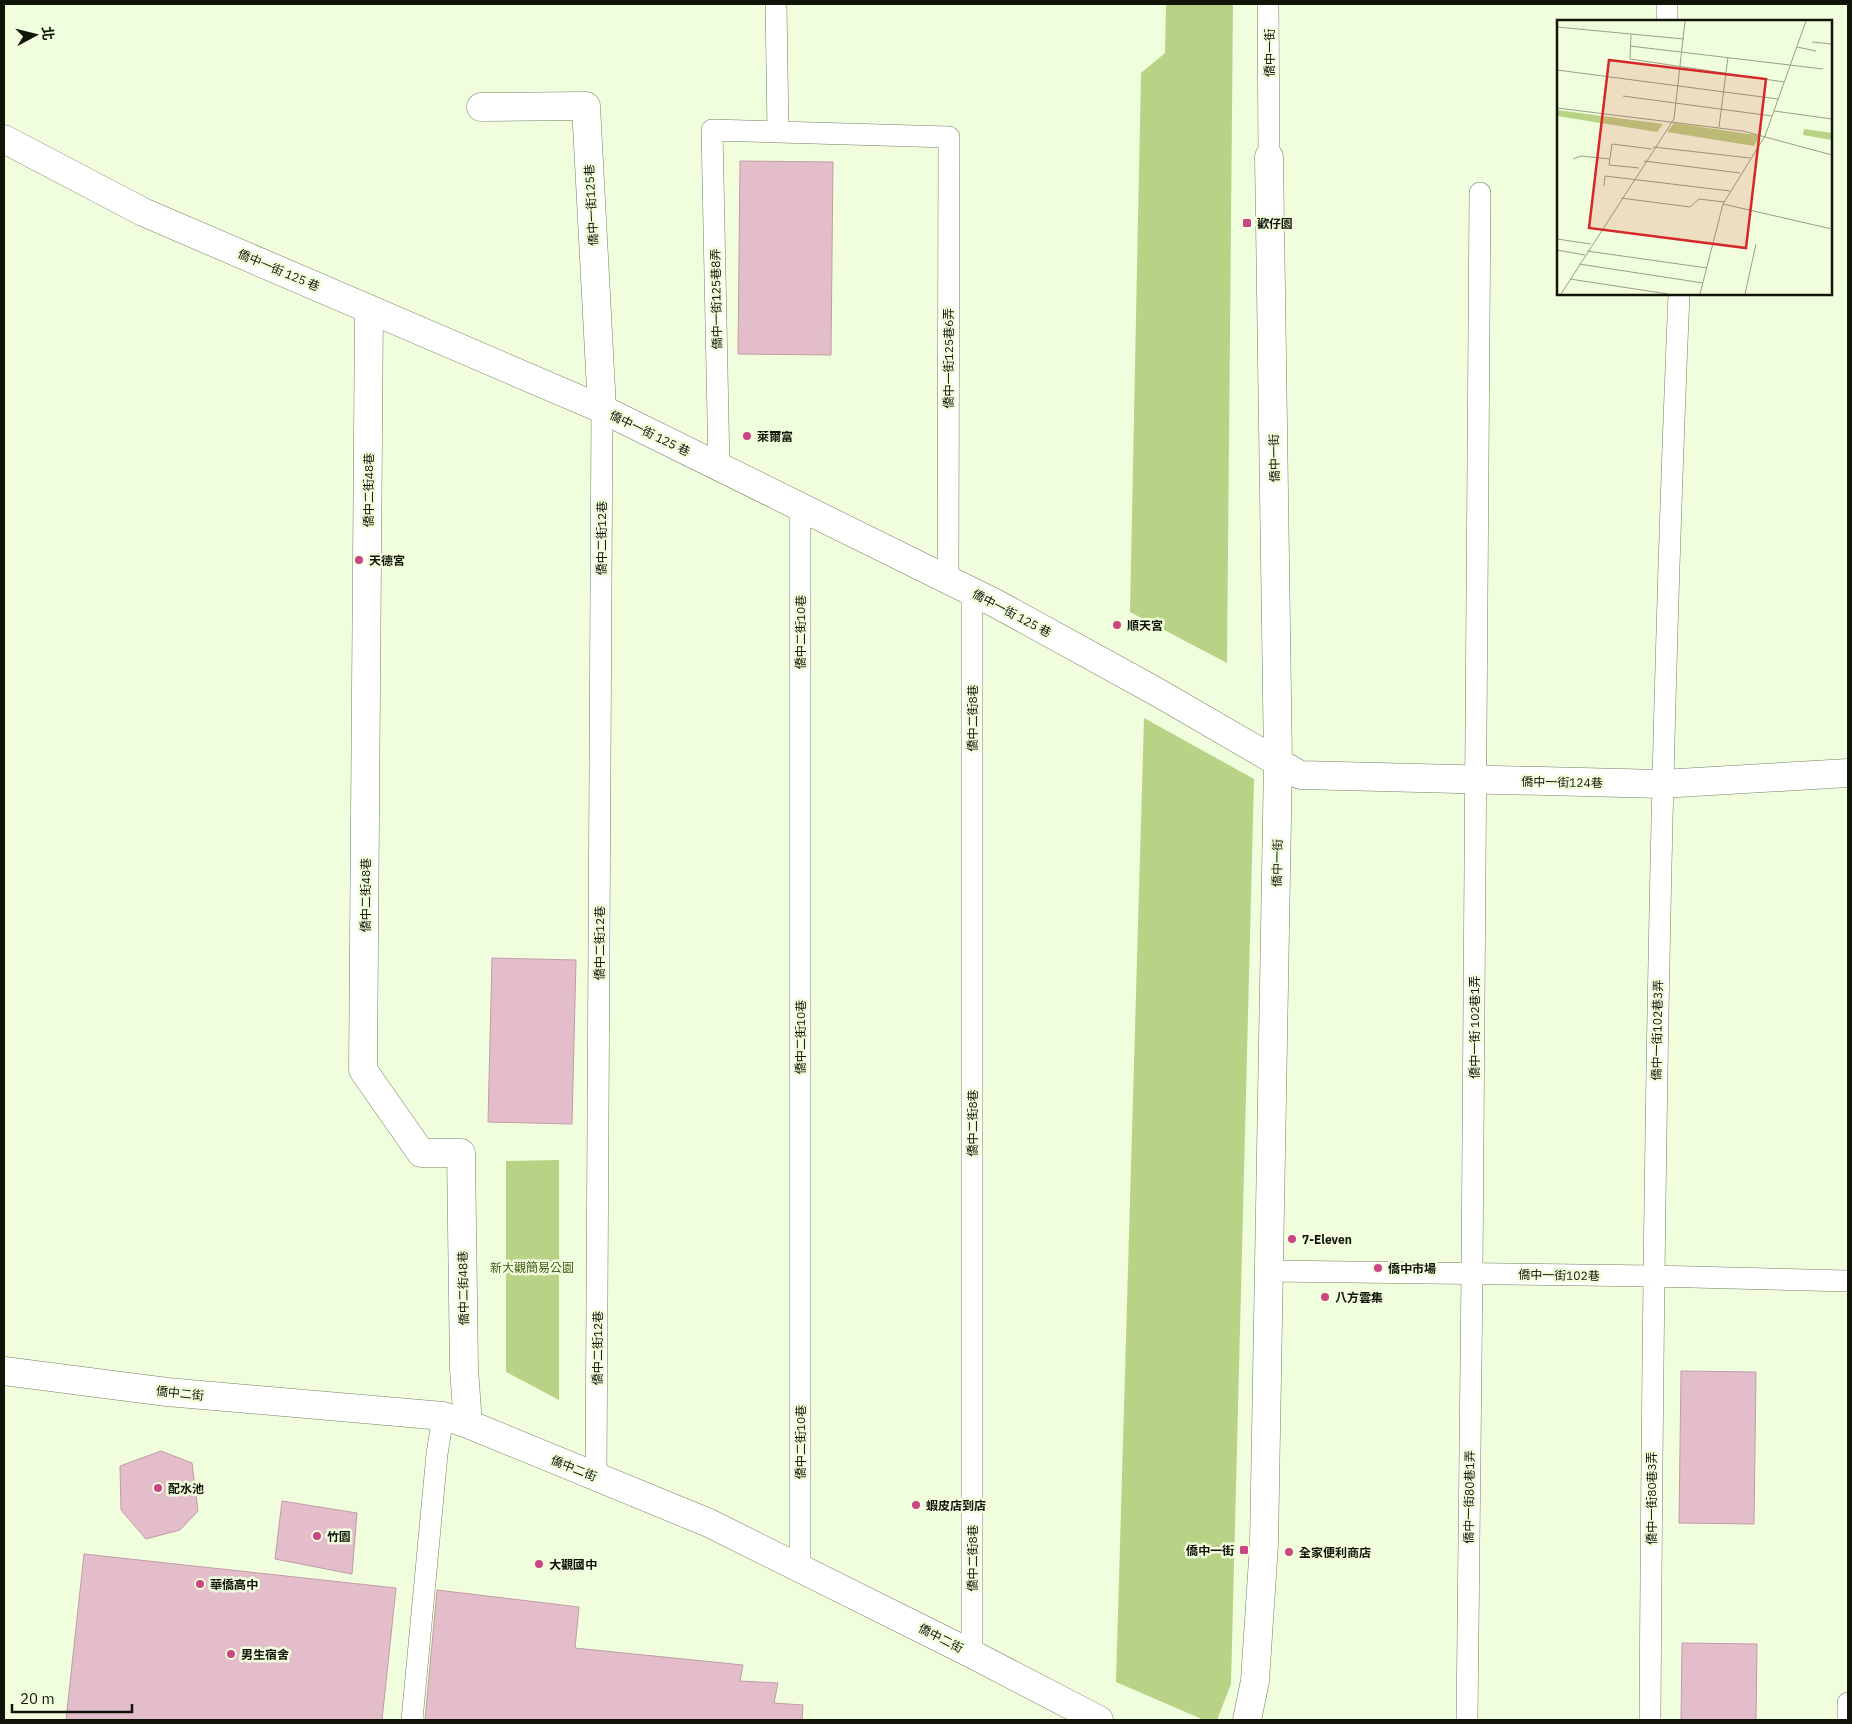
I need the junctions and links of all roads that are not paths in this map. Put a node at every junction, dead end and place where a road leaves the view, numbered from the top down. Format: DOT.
graph roads {
  1 [pos="776,4"];
  2 [pos="1268,4"];
  3 [pos="1667,4"];
  4 [pos="1667,20"];
  5 [pos="481,107"];
  6 [pos="778,132"];
  7 [pos="4,139"];
  8 [pos="1270,156"];
  9 [pos="1480,193"];
  10 [pos="1679,295"];
  11 [pos="369,309"];
  12 [pos="602,409"];
  13 [pos="719,467"];
  14 [pos="800,507"];
  15 [pos="948,579"];
  16 [pos="972,592"];
  17 [pos="1278,762"];
  18 [pos="1848,773"];
  19 [pos="1476,781"];
  20 [pos="1661,784"];
  21 [pos="1270,1271"];
  22 [pos="1472,1273"];
  23 [pos="1653,1276"];
  24 [pos="1848,1281"];
  25 [pos="4,1371"];
  26 [pos="455,1420"];
  27 [pos="596,1477"];
  28 [pos="800,1567"];
  29 [pos="972,1654"];
  30 [pos="1848,1704"];
  31 [pos="412,1720"];
  32 [pos="1099,1720"];
  33 [pos="1247,1720"];
  34 [pos="1467,1720"];
  35 [pos="1650,1720"];
  36 [pos="1848,1720"];
  1 -- 6 [label="lane"];
  2 -- 8 [label="lane, 僑中一街"];
  3 -- 4 [label="lane"];
  5 -- 12 [label="street, 僑中一街125巷"];
  6 -- 13 [label="lane, 僑中一街125巷8弄"];
  6 -- 15 [label="lane, 僑中一街125巷6弄"];
  7 -- 11 [label="street, 僑中一街 125 巷"];
  8 -- 17 [label="street, 僑中一街"];
  9 -- 19 [label="lane, 僑中一街 102巷1弄"];
  10 -- 20 [label="lane, 僑中一街102巷3弄"];
  11 -- 12 [label="street, 僑中一街 125 巷"];
  11 -- 26 [label="street, 僑中二街48巷"];
  12 -- 13 [label="street, 僑中一街 125 巷"];
  12 -- 27 [label="lane, 僑中二街12巷"];
  13 -- 14 [label="street, 僑中一街 125 巷"];
  14 -- 15 [label="street, 僑中一街 125 巷"];
  14 -- 28 [label="lane, 僑中二街10巷"];
  15 -- 16 [label="street, 僑中一街 125 巷"];
  16 -- 17 [label="street, 僑中一街 125 巷"];
  16 -- 29 [label="lane, 僑中二街8巷"];
  17 -- 19 [label="street, 僑中一街124巷"];
  17 -- 21 [label="street, 僑中一街"];
  18 -- 20 [label="street, 僑中一街124巷"];
  19 -- 20 [label="street, 僑中一街124巷"];
  19 -- 22 [label="lane, 僑中一街 102巷1弄"];
  20 -- 23 [label="lane, 僑中一街102巷3弄"];
  21 -- 22 [label="lane, 僑中一街102巷"];
  21 -- 33 [label="street, 僑中一街"];
  22 -- 23 [label="lane, 僑中一街102巷"];
  22 -- 34 [label="lane, 僑中一街80巷1弄"];
  23 -- 24 [label="lane, 僑中一街102巷"];
  23 -- 35 [label="lane, 僑中一街80巷3弄"];
  25 -- 26 [label="street, 僑中二街"];
  26 -- 27 [label="street, 僑中二街"];
  26 -- 31 [label="lane"];
  27 -- 28 [label="street, 僑中二街"];
  28 -- 29 [label="street, 僑中二街"];
  29 -- 32 [label="street, 僑中二街"];
  30 -- 36 [label="lane"];
}
